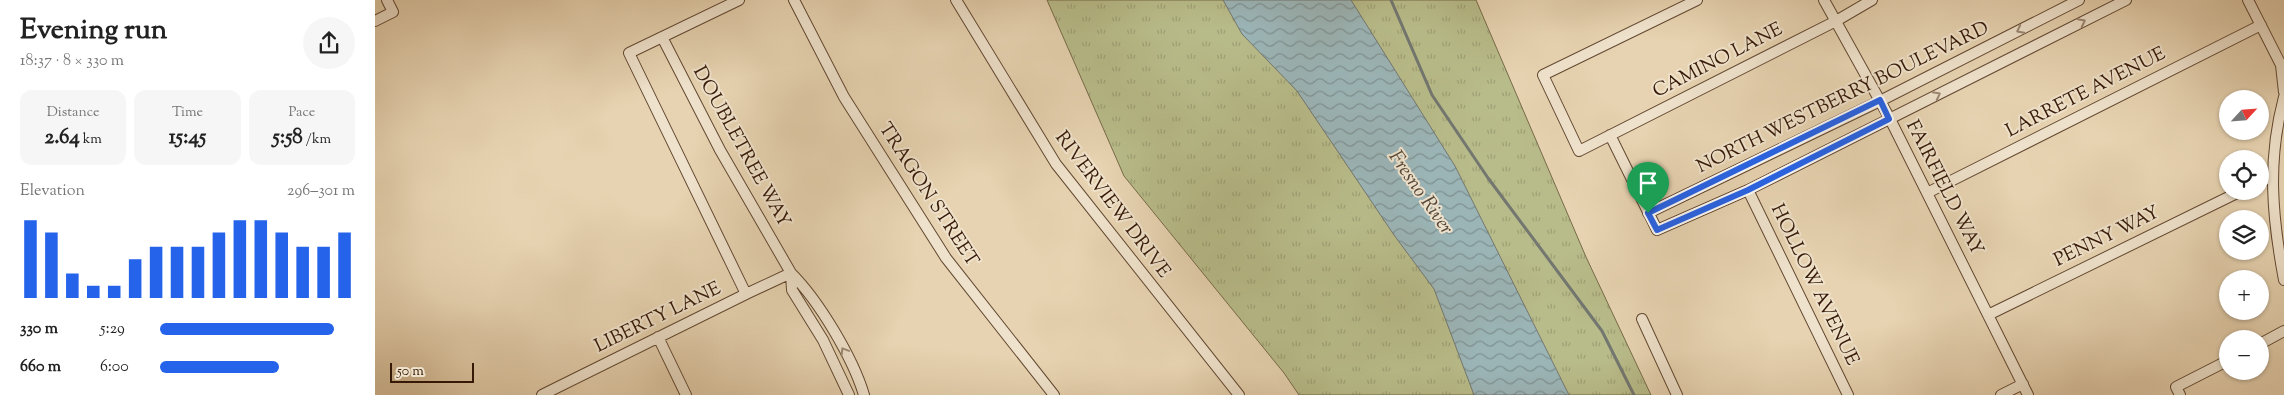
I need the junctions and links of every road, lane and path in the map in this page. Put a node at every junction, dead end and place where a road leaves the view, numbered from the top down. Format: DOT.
graph roads {
  1 [pos="387,0"];
  2 [pos="739,0"];
  3 [pos="794,0"];
  4 [pos="956,0"];
  5 [pos="1697,0"];
  6 [pos="1824,0"];
  7 [pos="1872,0"];
  8 [pos="2079,0"];
  9 [pos="2126,0"];
  10 [pos="2248,0"];
  11 [pos="375,21"];
  12 [pos="1836,21"];
  13 [pos="2261,25"];
  14 [pos="662,37"];
  15 [pos="2284,92"];
  16 [pos="2284,97"];
  17 [pos="1880,100"];
  18 [pos="1889,119"];
  19 [pos="1610,135"];
  20 [pos="2273,176"];
  21 [pos="2269,178"];
  22 [pos="1748,190"];
  23 [pos="1927,193"];
  24 [pos="2223,200"];
  25 [pos="1648,213"];
  26 [pos="791,273"];
  27 [pos="2284,280"];
  28 [pos="745,294"];
  29 [pos="1988,315"];
  30 [pos="1642,319"];
  31 [pos="2284,331"];
  32 [pos="658,337"];
  33 [pos="2269,339"];
  34 [pos="2219,365"];
  35 [pos="2023,384"];
  36 [pos="2178,391"];
  37 [pos="542,395"];
  38 [pos="686,395"];
  39 [pos="849,395"];
  40 [pos="864,395"];
  41 [pos="1054,395"];
  42 [pos="1239,395"];
  43 [pos="1677,395"];
  44 [pos="1848,395"];
  45 [pos="2001,395"];
  46 [pos="2028,395"];
  1 -- 11 [label="street"];
  2 -- 14 [label="street"];
  3 -- 41 [label="street, TRAGON STREET"];
  4 -- 42 [label="street, RIVERVIEW DRIVE"];
  5 -- 19 [label="street, CAMINO LANE"];
  6 -- 12 [label="street, FAIRFIELD WAY"];
  7 -- 12 [label="street, CAMINO LANE"];
  8 -- 17 [label="street, NORTH WESTBERRY BOULEVARD, one-way"];
  18 -- 9 [label="street, NORTH WESTBERRY BOULEVARD, one-way"];
  10 -- 13 [label="street"];
  12 -- 17 [label="street, FAIRFIELD WAY"];
  12 -- 19 [label="street, CAMINO LANE"];
  13 -- 15 [label="street"];
  13 -- 23 [label="street, LARRETE AVENUE"];
  14 -- 26 [label="street, DOUBLETREE WAY"];
  14 -- 28 [label="street"];
  16 -- 20 [label="street"];
  17 -- 18 [label="street, FAIRFIELD WAY"];
  17 -- 25 [label="street, NORTH WESTBERRY BOULEVARD"];
  18 -- 22 [label="street, NORTH WESTBERRY BOULEVARD"];
  18 -- 23 [label="street, FAIRFIELD WAY"];
  19 -- 25 [label="street"];
  20 -- 21 [label="street"];
  20 -- 27 [label="street"];
  22 -- 25 [label="street, NORTH WESTBERRY BOULEVARD"];
  22 -- 44 [label="street, HOLLOW AVENUE"];
  23 -- 29 [label="street, FAIRFIELD WAY"];
  24 -- 29 [label="street, PENNY WAY"];
  26 -- 28 [label="street, LIBERTY LANE"];
  26 -- 39 [label="street, DOUBLETREE WAY"];
  40 -- 26 [label="street, DOUBLETREE WAY, one-way"];
  28 -- 32 [label="street, LIBERTY LANE"];
  29 -- 35 [label="street, FAIRFIELD WAY"];
  30 -- 43 [label="street"];
  31 -- 33 [label="street"];
  32 -- 37 [label="street, LIBERTY LANE"];
  32 -- 38 [label="street"];
  34 -- 36 [label="street"];
  35 -- 45 [label="street"];
  35 -- 46 [label="street, FAIRFIELD WAY"];
}
